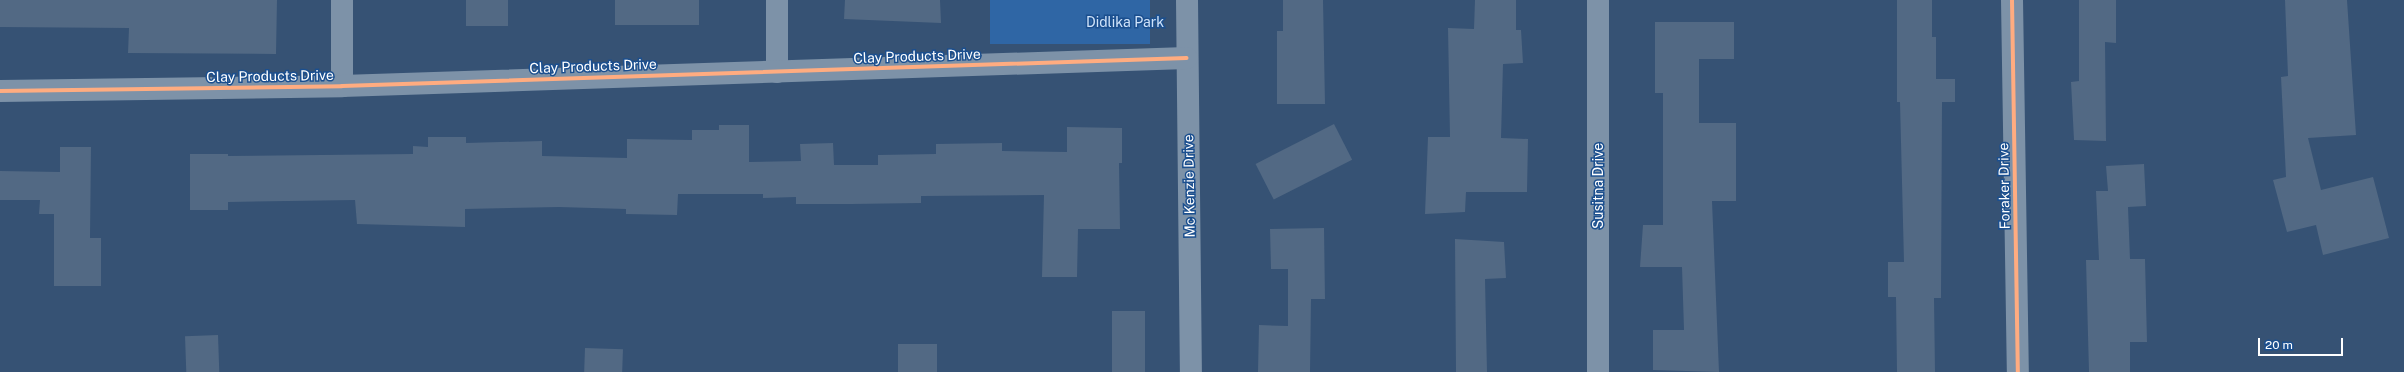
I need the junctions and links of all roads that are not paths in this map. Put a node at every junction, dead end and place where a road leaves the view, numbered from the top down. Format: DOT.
graph roads {
  1 [pos="342,0"];
  2 [pos="777,0"];
  3 [pos="1187,0"];
  4 [pos="1598,0"];
  5 [pos="2012,0"];
  6 [pos="1187,58"];
  7 [pos="777,72"];
  8 [pos="342,86"];
  9 [pos="0,91"];
  10 [pos="1191,372"];
  11 [pos="1598,372"];
  12 [pos="2018,372"];
  1 -- 8 [label="street"];
  2 -- 7 [label="street"];
  3 -- 6 [label="street, Mc Kenzie Drive"];
  4 -- 11 [label="street, Susitna Drive"];
  5 -- 12 [label="street, Foraker Drive"];
  6 -- 7 [label="street, Clay Products Drive"];
  6 -- 10 [label="street, Mc Kenzie Drive"];
  7 -- 8 [label="street, Clay Products Drive"];
  8 -- 9 [label="street, Clay Products Drive"];
}
